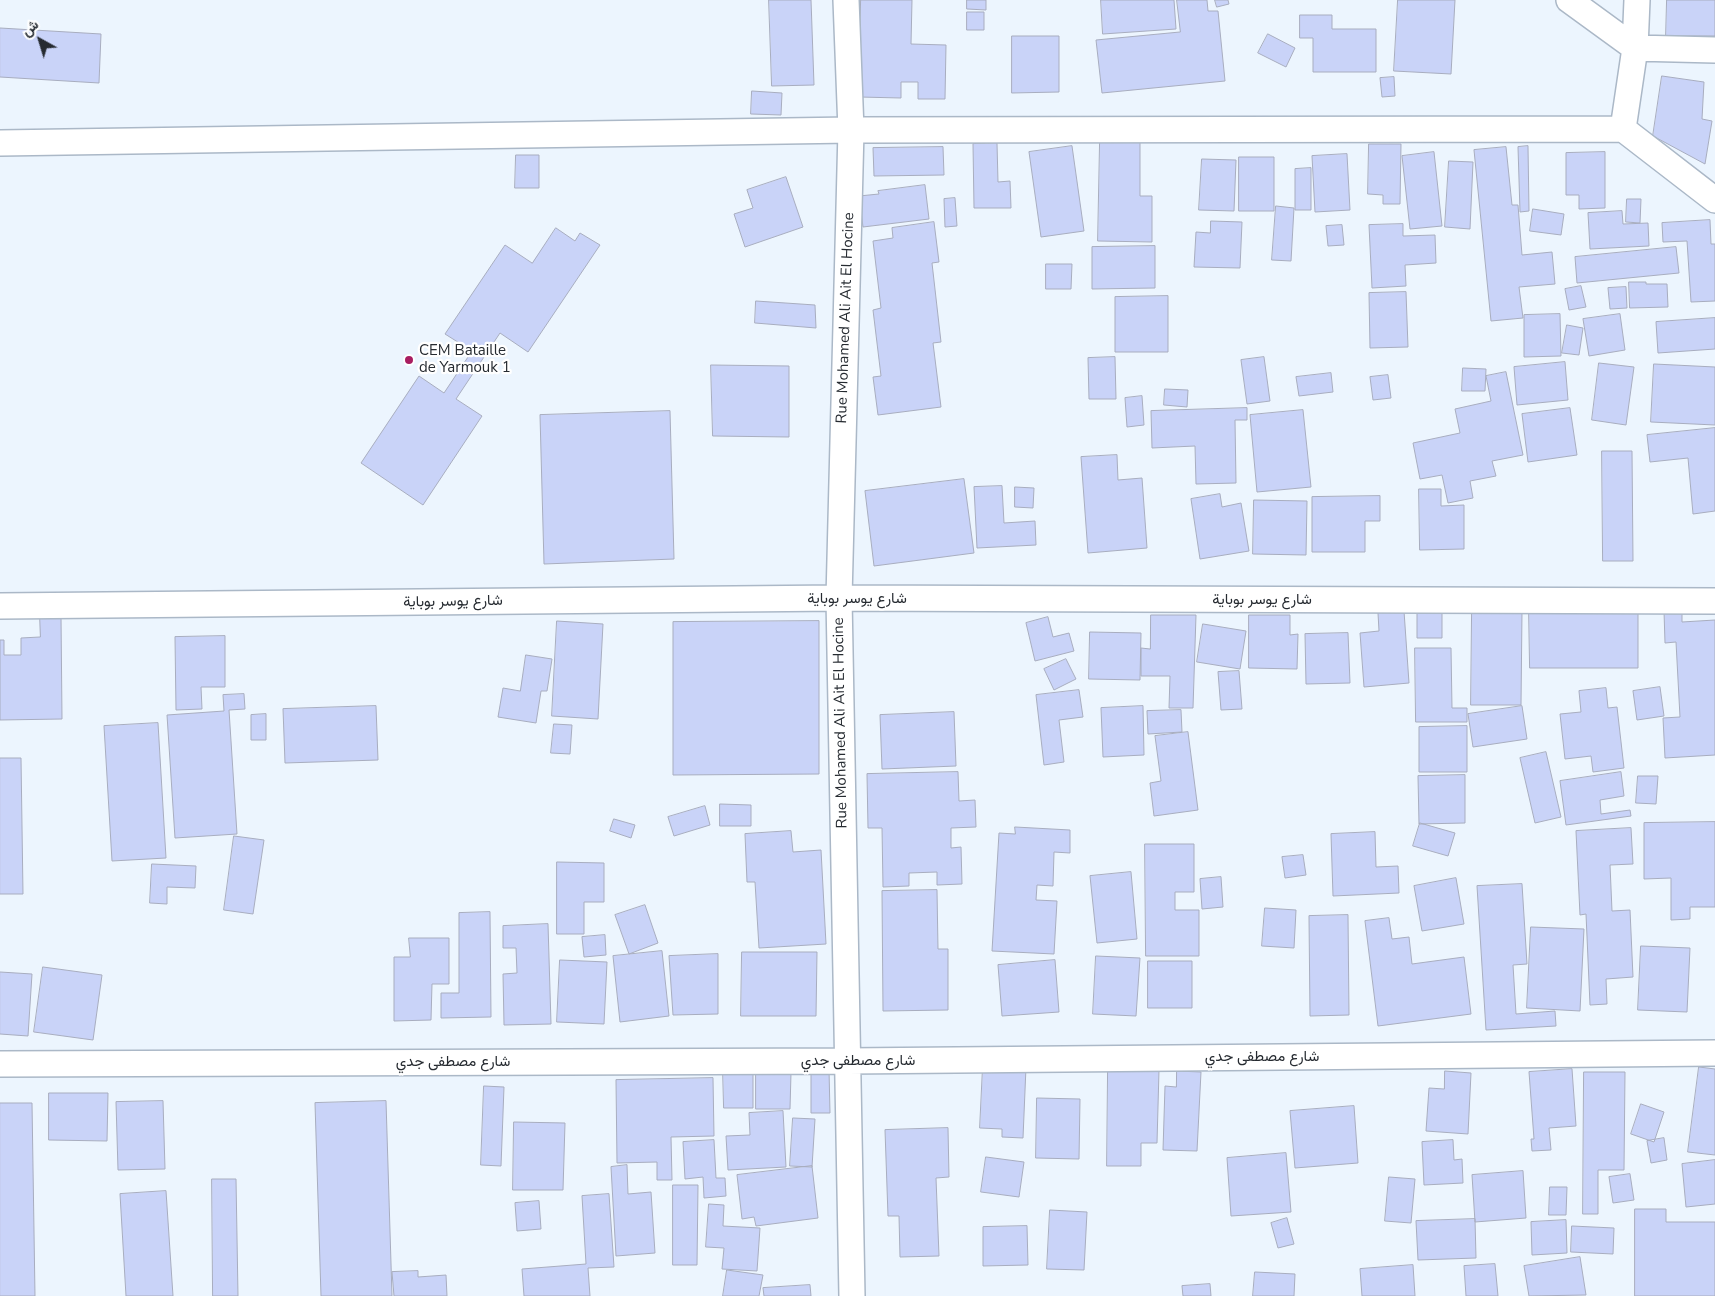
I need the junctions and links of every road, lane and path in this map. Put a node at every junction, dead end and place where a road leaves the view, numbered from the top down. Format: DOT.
graph roads {
  1 [pos="846,0"];
  2 [pos="1569,0"];
  3 [pos="1637,0"];
  4 [pos="1635,48"];
  5 [pos="1715,50"];
  6 [pos="1623,129"];
  7 [pos="851,130"];
  8 [pos="0,143"];
  9 [pos="1715,200"];
  10 [pos="839,598"];
  11 [pos="1715,601"];
  12 [pos="0,606"];
  13 [pos="1715,1054"];
  14 [pos="848,1061"];
  15 [pos="0,1064"];
  16 [pos="852,1296"];
  1 -- 7 [label="street, Rue Mohamed Ali Ait El Hocine"];
  2 -- 4 [label="street"];
  3 -- 4 [label="street"];
  4 -- 5 [label="street"];
  4 -- 6 [label="street"];
  6 -- 7 [label="street"];
  6 -- 9 [label="street"];
  7 -- 8 [label="street"];
  7 -- 10 [label="street, Rue Mohamed Ali Ait El Hocine"];
  10 -- 11 [label="street, شارع يوسر بوباية"];
  10 -- 12 [label="street, شارع يوسر بوباية"];
  10 -- 14 [label="street, Rue Mohamed Ali Ait El Hocine"];
  13 -- 14 [label="street, شارع مصطفى جدي"];
  14 -- 15 [label="street, شارع مصطفى جدي"];
  14 -- 16 [label="street, Rue Mohamed Ali Ait El Hocine"];
}
